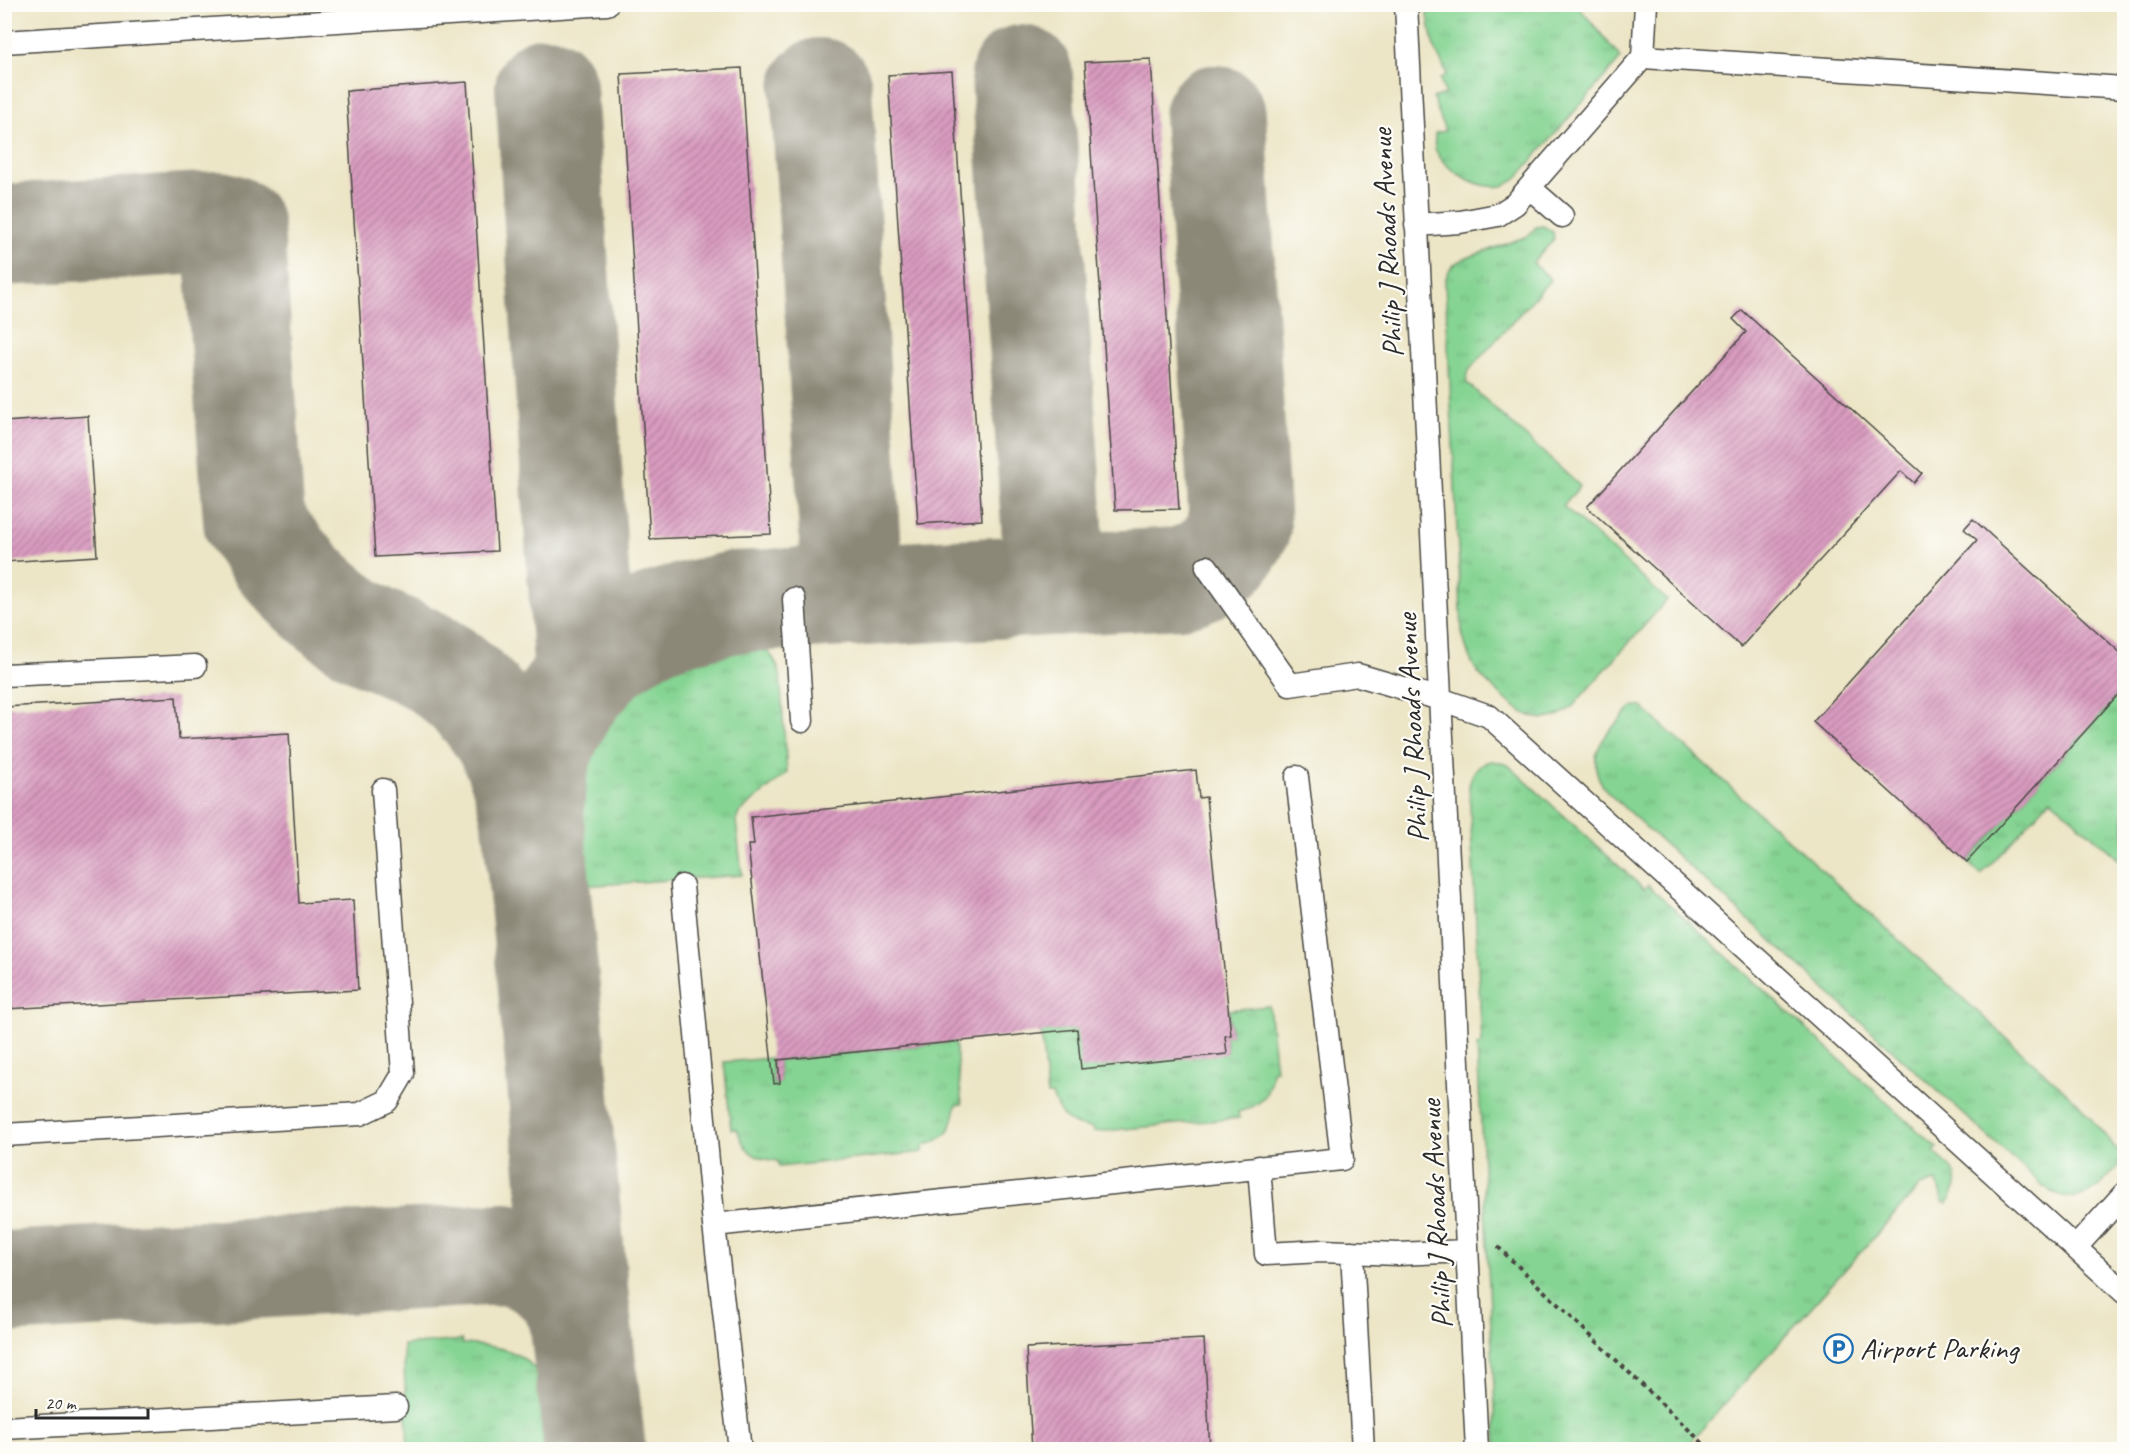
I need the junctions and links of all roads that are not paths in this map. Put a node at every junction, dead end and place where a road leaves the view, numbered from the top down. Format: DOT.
graph roads {
  1 [pos="607,4"];
  2 [pos="1406,4"];
  3 [pos="1646,4"];
  4 [pos="4,42"];
  5 [pos="1643,57"];
  6 [pos="2124,88"];
  7 [pos="1530,188"];
  8 [pos="1562,216"];
  9 [pos="1416,225"];
  10 [pos="1207,567"];
  11 [pos="794,599"];
  12 [pos="195,666"];
  13 [pos="4,675"];
  14 [pos="1440,699"];
  15 [pos="802,721"];
  16 [pos="1297,777"];
  17 [pos="383,790"];
  18 [pos="682,886"];
  19 [pos="4,1135"];
  20 [pos="1259,1167"];
  21 [pos="2124,1194"];
  22 [pos="714,1225"];
  23 [pos="2076,1248"];
  24 [pos="1467,1251"];
  25 [pos="1352,1252"];
  26 [pos="2124,1292"];
  27 [pos="396,1407"];
  28 [pos="4,1428"];
  29 [pos="740,1449"];
  30 [pos="1363,1449"];
  31 [pos="1477,1449"];
  1 -- 4 [label="lane"];
  2 -- 9 [label="lane, Philip J Rhoads Avenue"];
  3 -- 5 [label="lane"];
  5 -- 6 [label="lane"];
  5 -- 7 [label="lane"];
  7 -- 8 [label="lane"];
  7 -- 9 [label="lane"];
  9 -- 14 [label="lane, Philip J Rhoads Avenue"];
  10 -- 14 [label="lane"];
  11 -- 15 [label="lane"];
  12 -- 13 [label="lane"];
  14 -- 23 [label="lane"];
  14 -- 24 [label="lane, Philip J Rhoads Avenue"];
  16 -- 20 [label="lane"];
  17 -- 19 [label="lane"];
  18 -- 22 [label="lane"];
  20 -- 22 [label="lane"];
  20 -- 25 [label="lane"];
  21 -- 23 [label="lane"];
  22 -- 29 [label="lane"];
  23 -- 26 [label="lane"];
  24 -- 25 [label="lane"];
  24 -- 31 [label="lane, Philip J Rhoads Avenue"];
  25 -- 30 [label="lane"];
  27 -- 28 [label="lane"];
}
